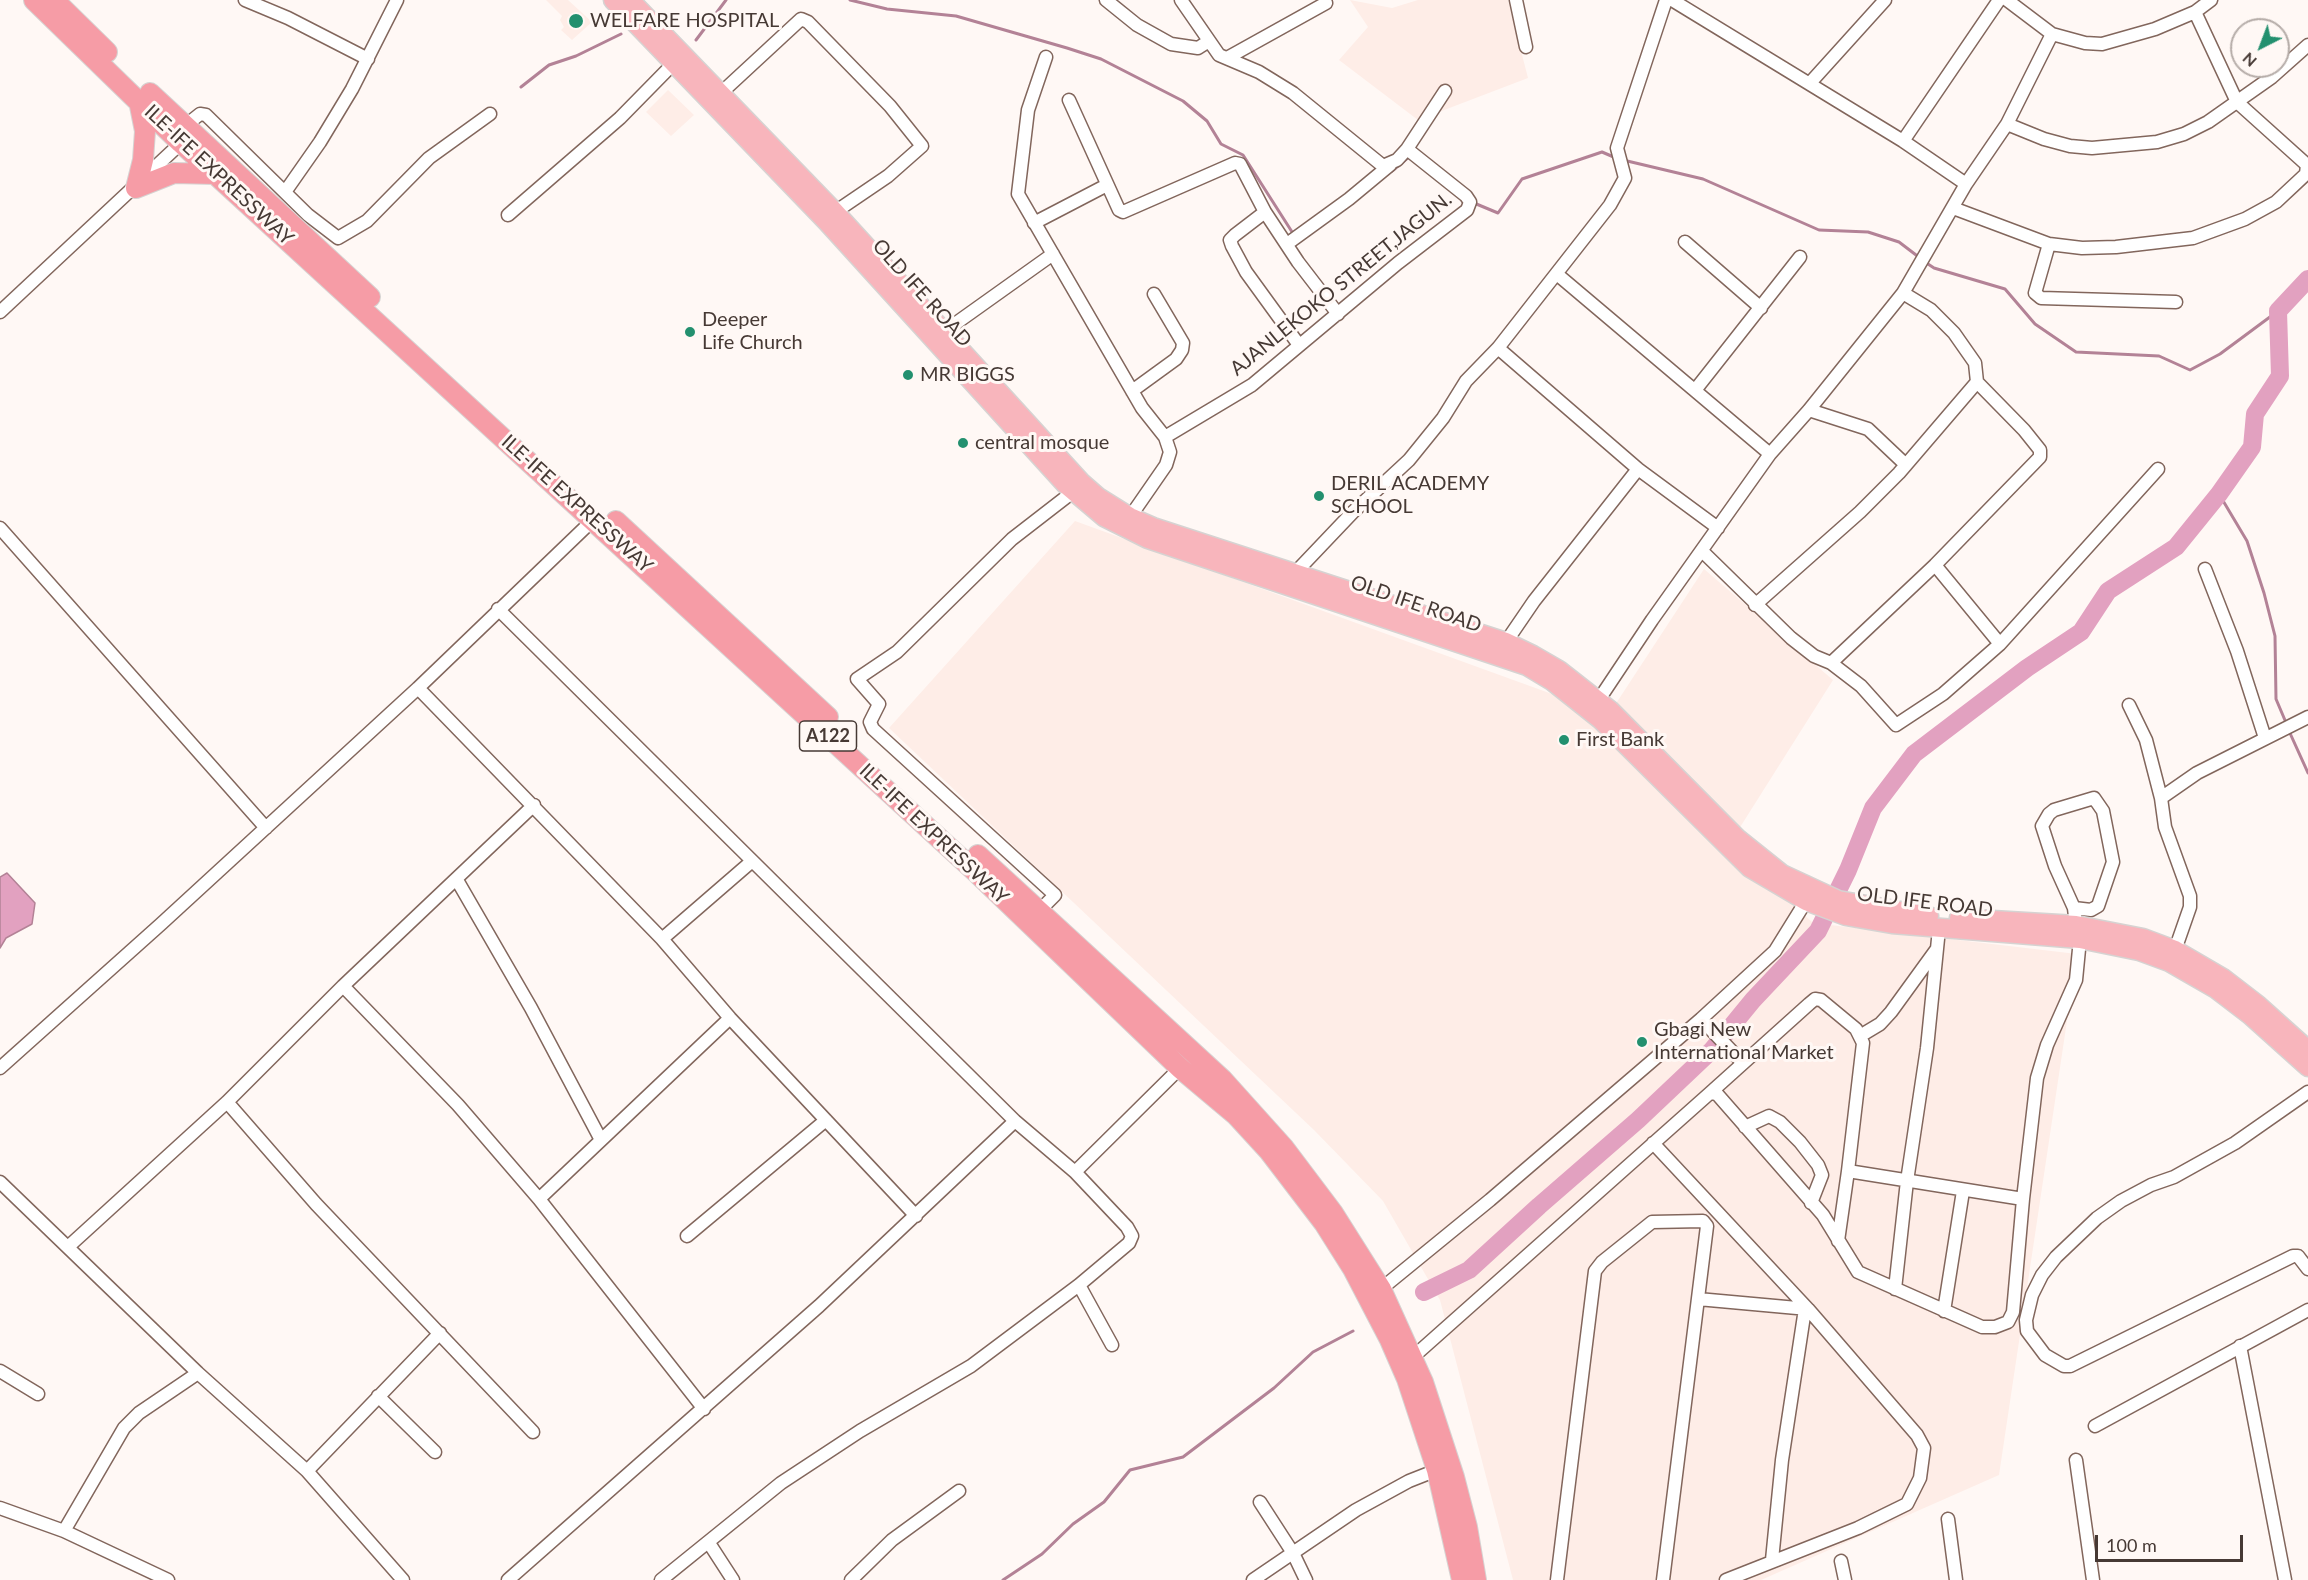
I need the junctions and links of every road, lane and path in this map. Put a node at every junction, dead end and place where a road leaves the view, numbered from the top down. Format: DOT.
graph roads {
  1 [pos="34,0"];
  2 [pos="54,0"];
  3 [pos="244,0"];
  4 [pos="397,0"];
  5 [pos="613,0"];
  6 [pos="1106,0"];
  7 [pos="1181,0"];
  8 [pos="1516,0"];
  9 [pos="1666,0"];
  10 [pos="1672,0"];
  11 [pos="1885,0"];
  12 [pos="1999,0"];
  13 [pos="2007,0"];
  14 [pos="2211,0"];
  15 [pos="636,2"];
  16 [pos="1326,3"];
  17 [pos="2195,12"];
  18 [pos="2052,34"];
  19 [pos="1209,41"];
  20 [pos="2308,45"];
  21 [pos="1526,47"];
  22 [pos="1046,57"];
  23 [pos="368,58"];
  24 [pos="1227,58"];
  25 [pos="674,63"];
  26 [pos="1810,83"];
  27 [pos="1445,91"];
  28 [pos="721,93"];
  29 [pos="1069,100"];
  30 [pos="139,101"];
  31 [pos="2237,102"];
  32 [pos="490,114"];
  33 [pos="2007,124"];
  34 [pos="183,134"];
  35 [pos="1903,141"];
  36 [pos="1407,149"];
  37 [pos="1390,165"];
  38 [pos="215,174"];
  39 [pos="1966,184"];
  40 [pos="1107,185"];
  41 [pos="136,188"];
  42 [pos="285,192"];
  43 [pos="1953,208"];
  44 [pos="835,212"];
  45 [pos="1265,212"];
  46 [pos="508,214"];
  47 [pos="1034,223"];
  48 [pos="1685,242"];
  49 [pos="1287,244"];
  50 [pos="2049,244"];
  51 [pos="1053,254"];
  52 [pos="1800,257"];
  53 [pos="1558,274"];
  54 [pos="886,277"];
  55 [pos="1903,293"];
  56 [pos="1154,294"];
  57 [pos="2176,302"];
  58 [pos="1761,308"];
  59 [pos="0,312"];
  60 [pos="1338,314"];
  61 [pos="945,331"];
  62 [pos="1299,345"];
  63 [pos="1498,348"];
  64 [pos="1977,382"];
  65 [pos="1696,389"];
  66 [pos="1132,391"];
  67 [pos="1809,410"];
  68 [pos="1165,437"];
  69 [pos="1770,454"];
  70 [pos="1906,465"];
  71 [pos="1638,468"];
  72 [pos="2158,469"];
  73 [pos="1074,491"];
  74 [pos="1130,517"];
  75 [pos="594,519"];
  76 [pos="0,528"];
  77 [pos="1718,528"];
  78 [pos="1702,551"];
  79 [pos="1935,565"];
  80 [pos="2205,569"];
  81 [pos="1295,573"];
  82 [pos="1755,605"];
  83 [pos="498,609"];
  84 [pos="1392,612"];
  85 [pos="1506,642"];
  86 [pos="2000,644"];
  87 [pos="1831,663"];
  88 [pos="418,688"];
  89 [pos="1598,701"];
  90 [pos="2129,705"];
  91 [pos="2308,717"];
  92 [pos="2265,738"];
  93 [pos="2161,798"];
  94 [pos="534,805"];
  95 [pos="266,828"];
  96 [pos="751,862"];
  97 [pos="1755,863"];
  98 [pos="457,880"];
  99 [pos="1831,905"];
  100 [pos="1039,911"];
  101 [pos="2077,924"];
  102 [pos="1939,929"];
  103 [pos="662,939"];
  104 [pos="1936,950"];
  105 [pos="2175,950"];
  106 [pos="343,986"];
  107 [pos="730,1018"];
  108 [pos="1703,1021"];
  109 [pos="1860,1036"];
  110 [pos="2300,1048"];
  111 [pos="1741,1061"];
  112 [pos="2308,1067"];
  113 [pos="0,1068"];
  114 [pos="1180,1068"];
  115 [pos="2308,1092"];
  116 [pos="1710,1093"];
  117 [pos="227,1102"];
  118 [pos="826,1120"];
  119 [pos="1015,1121"];
  120 [pos="1745,1127"];
  121 [pos="602,1140"];
  122 [pos="1653,1143"];
  123 [pos="1848,1171"];
  124 [pos="1075,1172"];
  125 [pos="1907,1181"];
  126 [pos="0,1182"];
  127 [pos="1963,1191"];
  128 [pos="539,1199"];
  129 [pos="2023,1199"];
  130 [pos="1811,1203"];
  131 [pos="1716,1212"];
  132 [pos="916,1216"];
  133 [pos="1707,1222"];
  134 [pos="687,1236"];
  135 [pos="1838,1240"];
  136 [pos="69,1246"];
  137 [pos="2308,1269"];
  138 [pos="1079,1285"];
  139 [pos="1381,1289"];
  140 [pos="1895,1289"];
  141 [pos="1698,1299"];
  142 [pos="1806,1309"];
  143 [pos="2308,1310"];
  144 [pos="1944,1311"];
  145 [pos="440,1333"];
  146 [pos="1112,1345"];
  147 [pos="2240,1346"];
  148 [pos="1413,1357"];
  149 [pos="0,1371"];
  150 [pos="198,1373"];
  151 [pos="39,1394"];
  152 [pos="378,1396"];
  153 [pos="704,1409"];
  154 [pos="2096,1426"];
  155 [pos="533,1432"];
  156 [pos="435,1452"];
  157 [pos="2076,1460"];
  158 [pos="1437,1470"];
  159 [pos="307,1471"];
  160 [pos="959,1491"];
  161 [pos="1260,1502"];
  162 [pos="0,1508"];
  163 [pos="1948,1519"];
  164 [pos="64,1530"];
  165 [pos="709,1542"];
  166 [pos="1293,1553"];
  167 [pos="1772,1560"];
  168 [pos="1841,1561"];
  169 [pos="168,1580"];
  170 [pos="402,1580"];
  171 [pos="508,1580"];
  172 [pos="661,1580"];
  173 [pos="733,1580"];
  174 [pos="851,1580"];
  175 [pos="1253,1580"];
  176 [pos="1306,1580"];
  177 [pos="1462,1580"];
  178 [pos="1476,1580"];
  179 [pos="1557,1580"];
  180 [pos="1663,1580"];
  181 [pos="1726,1580"];
  182 [pos="1845,1580"];
  183 [pos="1956,1580"];
  184 [pos="2093,1580"];
  185 [pos="2285,1580"];
  1 -- 30 [label="highway, ILE-IFE EXPRESSWAY / A122"];
  2 -- 34 [label="highway, ILE-IFE EXPRESSWAY / A122"];
  3 -- 23 [label="street"];
  4 -- 23 [label="street"];
  5 -- 25 [label="main road, OLD IFE ROAD"];
  6 -- 19 [label="street"];
  7 -- 19 [label="street"];
  8 -- 21 [label="street"];
  9 -- 53 [label="street"];
  10 -- 26 [label="street"];
  11 -- 26 [label="street"];
  12 -- 35 [label="street"];
  13 -- 18 [label="street"];
  14 -- 17 [label="street"];
  15 -- 28 [label="main road, OLD IFE ROAD"];
  16 -- 24 [label="street"];
  17 -- 18 [label="street"];
  17 -- 31 [label="street"];
  18 -- 33 [label="street"];
  19 -- 24 [label="street"];
  20 -- 31 [label="street"];
  22 -- 47 [label="street"];
  23 -- 42 [label="street"];
  24 -- 37 [label="street"];
  25 -- 46 [label="street"];
  25 -- 54 [label="main road, OLD IFE ROAD"];
  26 -- 35 [label="street"];
  27 -- 36 [label="street"];
  28 -- 44 [label="main road, OLD IFE ROAD"];
  28 -- 44 [label="street"];
  29 -- 40 [label="street"];
  30 -- 34 [label="highway, ILE-IFE EXPRESSWAY / A122"];
  30 -- 41 [label="highway"];
  31 -- 33 [label="street"];
  31 -- 50 [label="street"];
  32 -- 42 [label="street"];
  33 -- 39 [label="street"];
  34 -- 38 [label="highway, ILE-IFE EXPRESSWAY / A122"];
  34 -- 41 [label="street"];
  34 -- 42 [label="street"];
  34 -- 100 [label="highway, ILE-IFE EXPRESSWAY / A122"];
  35 -- 39 [label="street"];
  36 -- 37 [label="street"];
  36 -- 60 [label="street, AJANLEKOKO STREET,JAGUN."];
  37 -- 49 [label="street"];
  38 -- 41 [label="highway"];
  38 -- 75 [label="highway, ILE-IFE EXPRESSWAY / A122"];
  39 -- 43 [label="street"];
  40 -- 45 [label="street"];
  40 -- 47 [label="street"];
  41 -- 59 [label="street"];
  43 -- 50 [label="street"];
  43 -- 55 [label="street"];
  44 -- 54 [label="main road, OLD IFE ROAD"];
  45 -- 49 [label="street"];
  45 -- 62 [label="street"];
  47 -- 51 [label="street"];
  48 -- 58 [label="street"];
  49 -- 60 [label="street"];
  50 -- 57 [label="street"];
  51 -- 61 [label="street"];
  51 -- 66 [label="street"];
  52 -- 58 [label="street"];
  53 -- 63 [label="street"];
  53 -- 65 [label="street"];
  54 -- 61 [label="main road, OLD IFE ROAD"];
  54 -- 73 [label="main road, OLD IFE ROAD"];
  55 -- 64 [label="street"];
  55 -- 67 [label="street"];
  56 -- 66 [label="street"];
  58 -- 65 [label="street"];
  60 -- 62 [label="street, AJANLEKOKO STREET,JAGUN."];
  61 -- 74 [label="main road, OLD IFE ROAD"];
  62 -- 68 [label="street, AJANLEKOKO STREET,JAGUN."];
  63 -- 71 [label="street"];
  63 -- 81 [label="street"];
  64 -- 70 [label="street"];
  64 -- 79 [label="street"];
  65 -- 69 [label="street"];
  66 -- 68 [label="street"];
  67 -- 69 [label="street"];
  67 -- 70 [label="street"];
  68 -- 74 [label="street"];
  69 -- 77 [label="street"];
  70 -- 82 [label="street"];
  71 -- 77 [label="street"];
  71 -- 85 [label="street"];
  72 -- 86 [label="street"];
  73 -- 84 [label="main road, OLD IFE ROAD"];
  73 -- 100 [label="street"];
  74 -- 81 [label="main road, OLD IFE ROAD"];
  75 -- 83 [label="street"];
  75 -- 114 [label="highway, ILE-IFE EXPRESSWAY / A122"];
  76 -- 95 [label="street"];
  77 -- 78 [label="street"];
  78 -- 82 [label="street"];
  78 -- 89 [label="street"];
  79 -- 86 [label="street"];
  79 -- 87 [label="street"];
  80 -- 92 [label="street"];
  81 -- 84 [label="main road, OLD IFE ROAD"];
  82 -- 87 [label="street"];
  83 -- 88 [label="street"];
  83 -- 96 [label="street"];
  84 -- 85 [label="main road, OLD IFE ROAD"];
  84 -- 97 [label="main road, OLD IFE ROAD"];
  85 -- 89 [label="main road, OLD IFE ROAD"];
  86 -- 87 [label="street"];
  88 -- 94 [label="street"];
  88 -- 95 [label="street"];
  89 -- 97 [label="main road, OLD IFE ROAD"];
  90 -- 93 [label="street"];
  91 -- 92 [label="street"];
  92 -- 93 [label="street"];
  93 -- 105 [label="street"];
  94 -- 98 [label="street"];
  94 -- 103 [label="street"];
  95 -- 113 [label="street"];
  96 -- 103 [label="street"];
  96 -- 119 [label="street"];
  97 -- 99 [label="main road, OLD IFE ROAD"];
  98 -- 106 [label="street"];
  98 -- 121 [label="street"];
  99 -- 101 [label="main road, OLD IFE ROAD"];
  99 -- 102 [label="main road, OLD IFE ROAD"];
  99 -- 108 [label="street"];
  100 -- 139 [label="highway, ILE-IFE EXPRESSWAY / A122"];
  101 -- 101 [label="street"];
  101 -- 102 [label="main road, OLD IFE ROAD"];
  101 -- 105 [label="main road, OLD IFE ROAD"];
  101 -- 110 [label="main road, OLD IFE ROAD"];
  101 -- 129 [label="street"];
  102 -- 104 [label="street"];
  103 -- 107 [label="street"];
  104 -- 109 [label="street"];
  104 -- 125 [label="street"];
  105 -- 110 [label="main road, OLD IFE ROAD"];
  106 -- 117 [label="street"];
  106 -- 128 [label="street"];
  107 -- 118 [label="street"];
  107 -- 121 [label="street"];
  108 -- 111 [label="street"];
  108 -- 139 [label="street"];
  109 -- 111 [label="street"];
  109 -- 123 [label="street"];
  110 -- 112 [label="main road, OLD IFE ROAD"];
  111 -- 116 [label="street"];
  114 -- 124 [label="street"];
  114 -- 158 [label="highway, ILE-IFE EXPRESSWAY / A122"];
  115 -- 137 [label="street"];
  116 -- 120 [label="street"];
  116 -- 122 [label="street"];
  117 -- 136 [label="street"];
  117 -- 145 [label="street"];
  118 -- 132 [label="street"];
  118 -- 134 [label="street"];
  119 -- 124 [label="street"];
  119 -- 132 [label="street"];
  120 -- 130 [label="street"];
  120 -- 130 [label="street"];
  121 -- 128 [label="street"];
  122 -- 131 [label="street"];
  122 -- 148 [label="street"];
  123 -- 125 [label="street"];
  123 -- 135 [label="street"];
  124 -- 138 [label="street"];
  125 -- 127 [label="street"];
  125 -- 140 [label="street"];
  126 -- 136 [label="street"];
  127 -- 129 [label="street"];
  127 -- 144 [label="street"];
  128 -- 153 [label="street"];
  129 -- 144 [label="street"];
  130 -- 135 [label="street"];
  131 -- 133 [label="street"];
  131 -- 142 [label="street"];
  132 -- 153 [label="street"];
  133 -- 141 [label="street"];
  133 -- 179 [label="street"];
  135 -- 140 [label="street"];
  136 -- 150 [label="street"];
  138 -- 146 [label="street"];
  138 -- 165 [label="street"];
  139 -- 148 [label="highway, ILE-IFE EXPRESSWAY / A122"];
  140 -- 144 [label="street"];
  141 -- 142 [label="street"];
  141 -- 180 [label="street"];
  142 -- 167 [label="street"];
  142 -- 167 [label="street"];
  143 -- 147 [label="street"];
  145 -- 152 [label="street"];
  145 -- 155 [label="street"];
  147 -- 154 [label="street"];
  147 -- 185 [label="street"];
  148 -- 178 [label="highway, ILE-IFE EXPRESSWAY / A122"];
  149 -- 151 [label="street"];
  150 -- 159 [label="street"];
  150 -- 164 [label="street"];
  152 -- 156 [label="street"];
  152 -- 159 [label="street"];
  153 -- 171 [label="street"];
  157 -- 184 [label="street"];
  158 -- 166 [label="street"];
  158 -- 177 [label="highway, ILE-IFE EXPRESSWAY / A122"];
  159 -- 170 [label="street"];
  160 -- 174 [label="street"];
  161 -- 166 [label="street"];
  162 -- 164 [label="street"];
  163 -- 183 [label="street"];
  164 -- 169 [label="street"];
  165 -- 172 [label="street"];
  165 -- 173 [label="street"];
  166 -- 175 [label="street"];
  166 -- 176 [label="street"];
  167 -- 181 [label="street"];
  168 -- 182 [label="street"];
}
